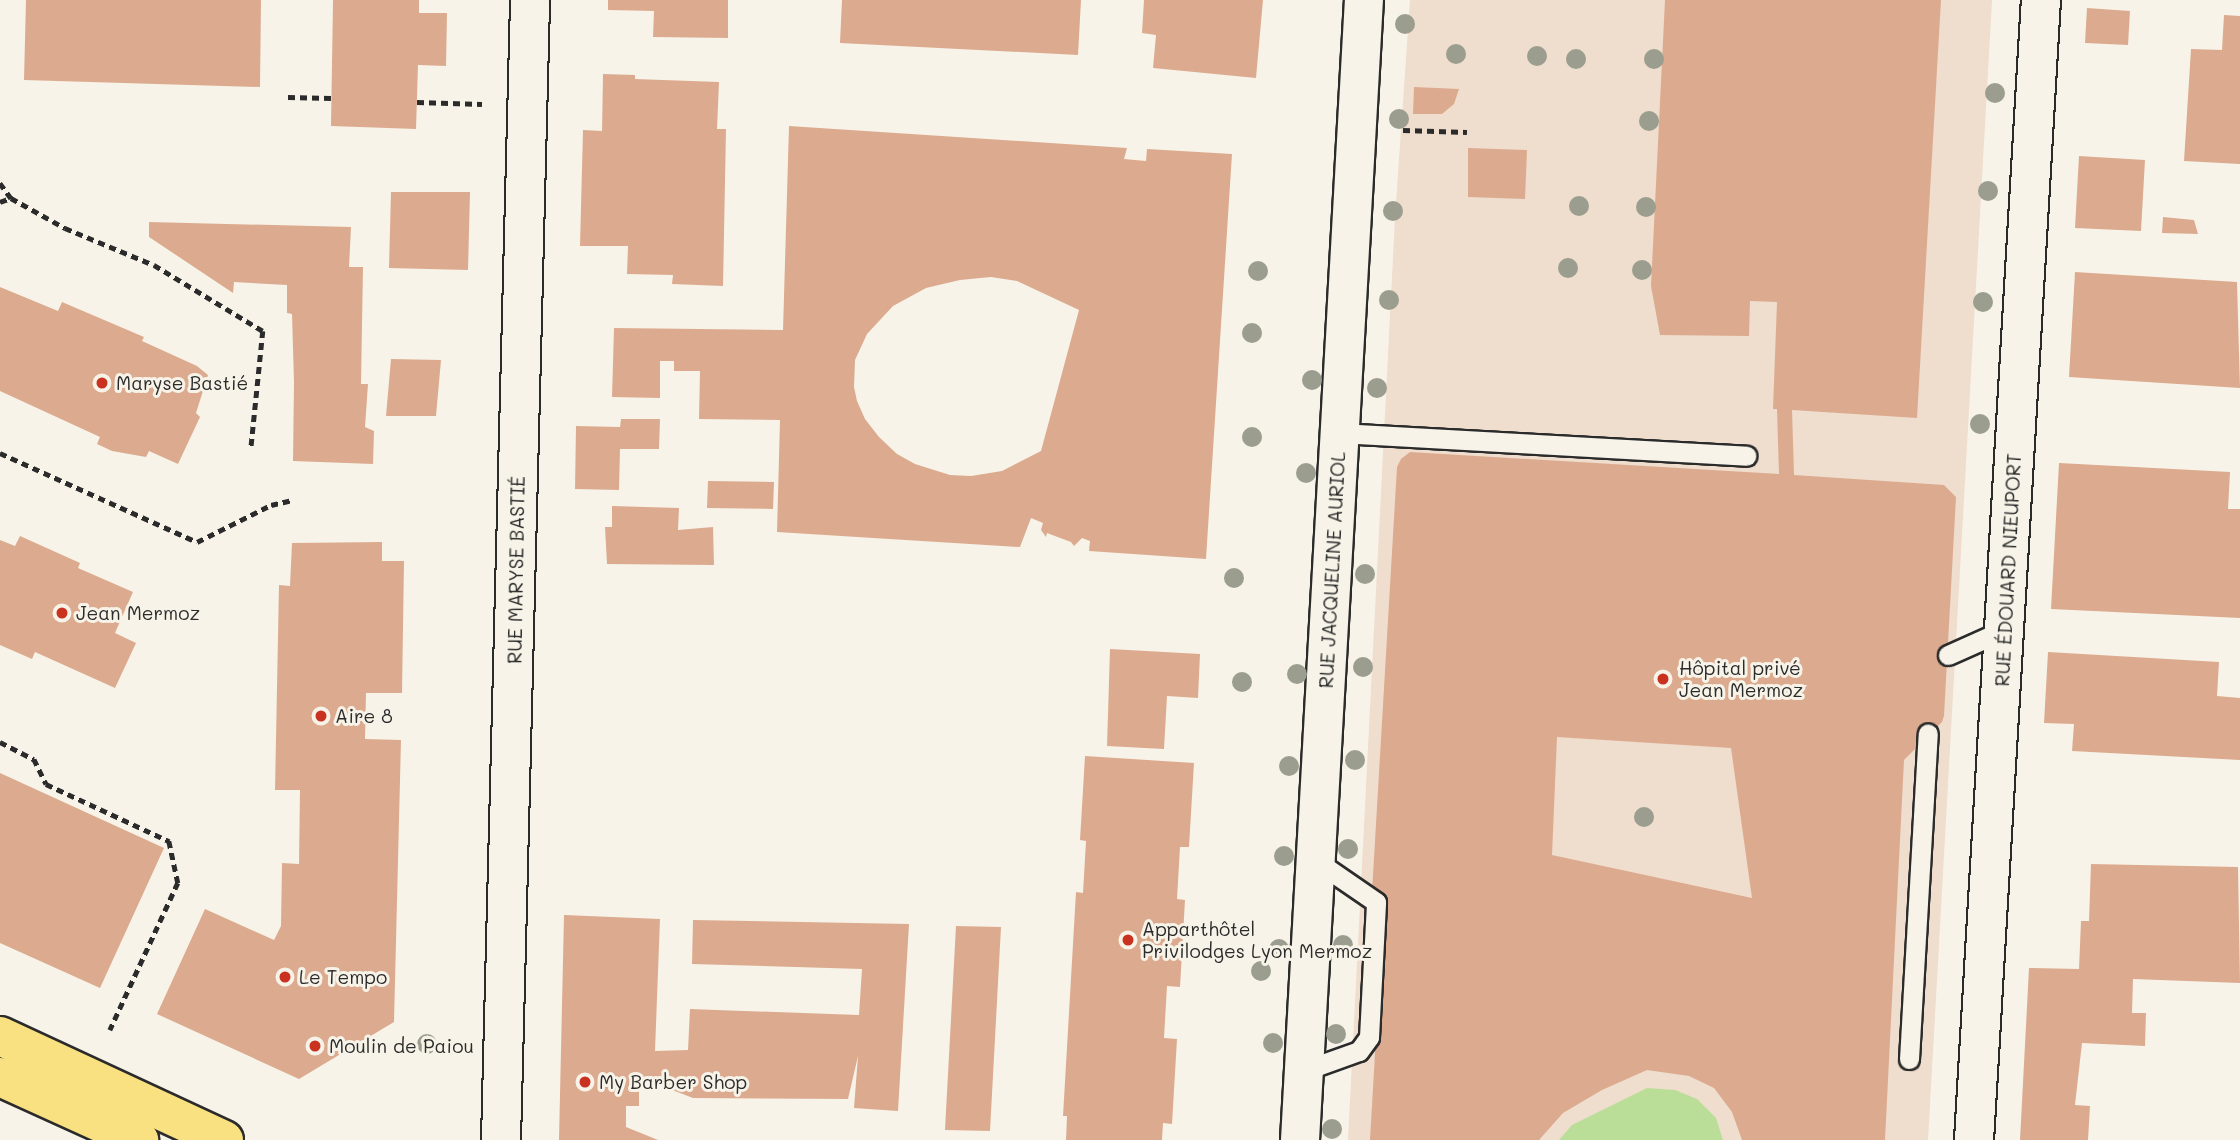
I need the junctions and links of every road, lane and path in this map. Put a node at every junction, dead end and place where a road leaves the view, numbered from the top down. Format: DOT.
graph roads {
  1 [pos="530,0"];
  2 [pos="1364,0"];
  3 [pos="2041,0"];
  4 [pos="288,97"];
  5 [pos="331,98"];
  6 [pos="417,102"];
  7 [pos="527,106"];
  8 [pos="1399,130"];
  9 [pos="1467,132"];
  10 [pos="0,183"];
  11 [pos="11,198"];
  12 [pos="0,202"];
  13 [pos="1340,433"];
  14 [pos="251,449"];
  15 [pos="0,453"];
  16 [pos="1746,456"];
  17 [pos="292,500"];
  18 [pos="2004,630"];
  19 [pos="1948,655"];
  20 [pos="1928,734"];
  21 [pos="0,742"];
  22 [pos="1315,860"];
  23 [pos="110,1030"];
  24 [pos="0,1036"];
  25 [pos="1909,1059"];
  26 [pos="1303,1071"];
  27 [pos="0,1077"];
  28 [pos="139,1140"];
  29 [pos="224,1140"];
  30 [pos="501,1140"];
  31 [pos="1300,1140"];
  32 [pos="1974,1140"];
  1 -- 7 [label="street, RUE MARYSE BASTIÉ"];
  2 -- 13 [label="street, RUE JACQUELINE AURIOL"];
  3 -- 18 [label="street, RUE ÉDOUARD NIEUPORT"];
  4 -- 5 [label="path"];
  6 -- 7 [label="path"];
  7 -- 30 [label="street, RUE MARYSE BASTIÉ"];
  8 -- 9 [label="path"];
  10 -- 11 [label="path"];
  11 -- 12 [label="path"];
  11 -- 14 [label="path"];
  13 -- 16 [label="lane"];
  13 -- 22 [label="street, RUE JACQUELINE AURIOL"];
  15 -- 17 [label="path"];
  18 -- 19 [label="lane"];
  18 -- 32 [label="street, RUE ÉDOUARD NIEUPORT"];
  20 -- 25 [label="lane"];
  21 -- 23 [label="path"];
  22 -- 26 [label="street, RUE JACQUELINE AURIOL"];
  22 -- 26 [label="lane"];
  24 -- 29 [label="main road"];
  26 -- 31 [label="street, RUE JACQUELINE AURIOL"];
  27 -- 28 [label="main road"];
}
